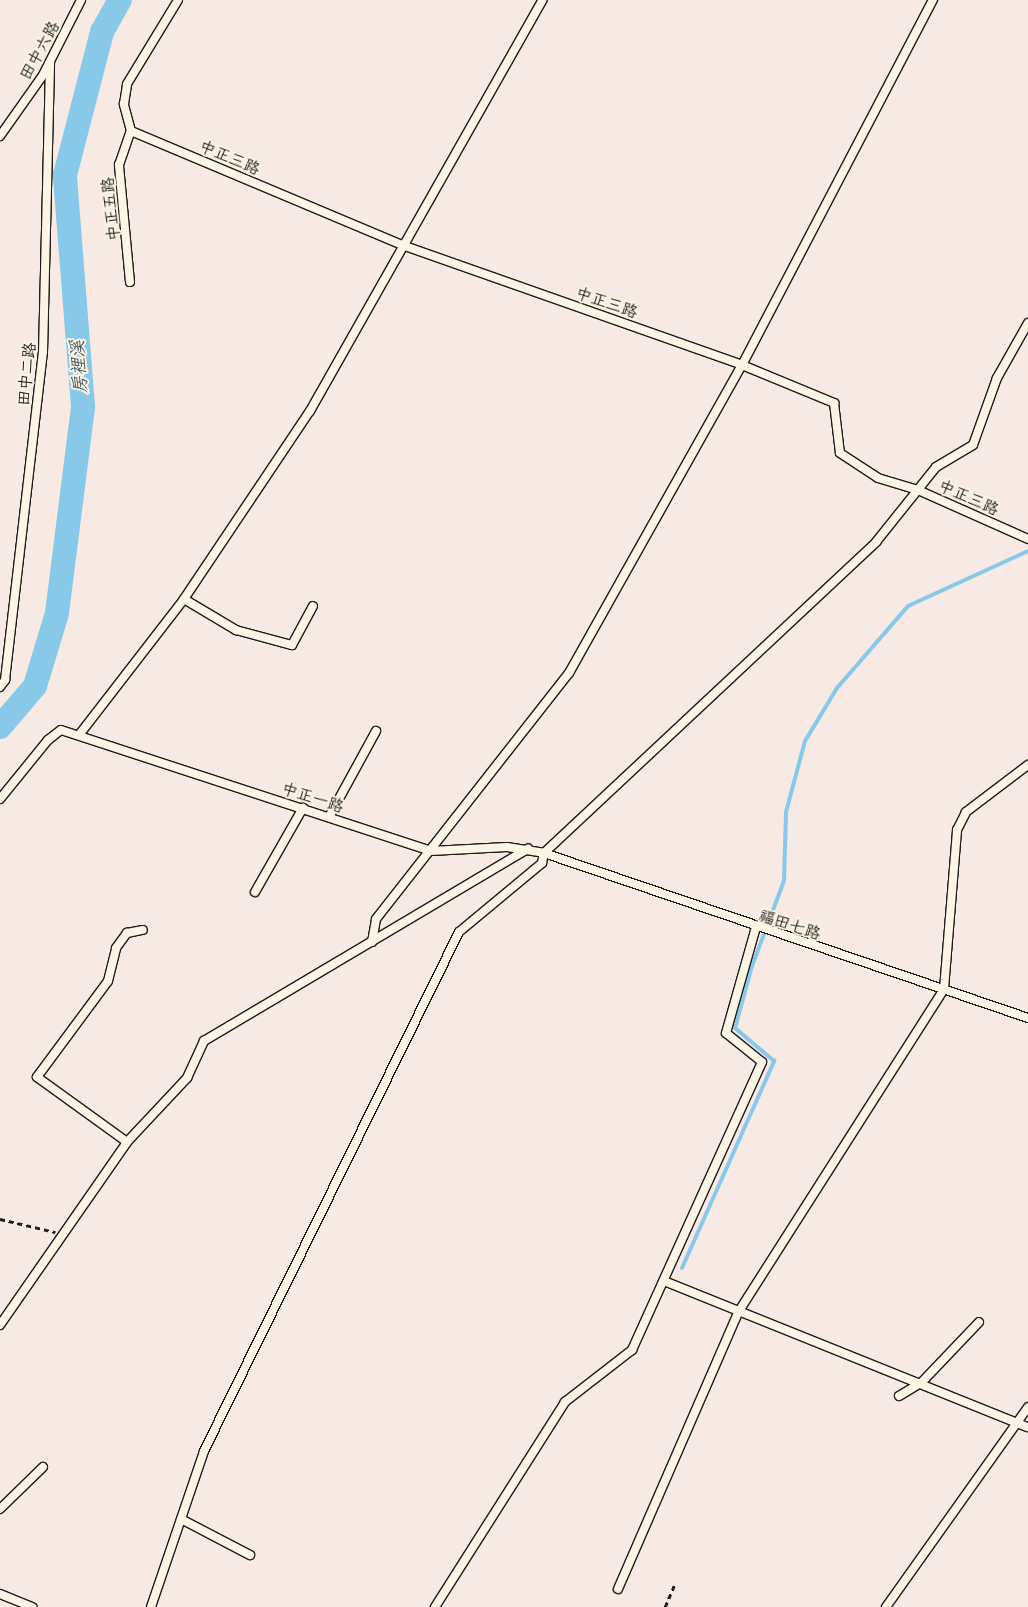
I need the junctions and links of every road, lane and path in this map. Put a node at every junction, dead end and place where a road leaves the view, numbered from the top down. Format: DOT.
graph roads {
  1 [pos="81,0"];
  2 [pos="178,0"];
  3 [pos="543,0"];
  4 [pos="933,0"];
  5 [pos="50,62"];
  6 [pos="132,131"];
  7 [pos="0,136"];
  8 [pos="405,246"];
  9 [pos="130,282"];
  10 [pos="1028,323"];
  11 [pos="742,365"];
  12 [pos="918,490"];
  13 [pos="1028,539"];
  14 [pos="184,599"];
  15 [pos="314,606"];
  16 [pos="0,686"];
  17 [pos="376,731"];
  18 [pos="79,736"];
  19 [pos="1028,765"];
  20 [pos="0,799"];
  21 [pos="303,808"];
  22 [pos="328,817"];
  23 [pos="528,849"];
  24 [pos="431,851"];
  25 [pos="544,852"];
  26 [pos="255,892"];
  27 [pos="756,927"];
  28 [pos="143,930"];
  29 [pos="372,942"];
  30 [pos="944,989"];
  31 [pos="1028,1018"];
  32 [pos="127,1142"];
  33 [pos="0,1219"];
  34 [pos="66,1234"];
  35 [pos="664,1281"];
  36 [pos="739,1311"];
  37 [pos="979,1322"];
  38 [pos="0,1325"];
  39 [pos="921,1383"];
  40 [pos="899,1396"];
  41 [pos="1028,1408"];
  42 [pos="1017,1424"];
  43 [pos="1028,1427"];
  44 [pos="43,1467"];
  45 [pos="0,1509"];
  46 [pos="181,1519"];
  47 [pos="250,1555"];
  48 [pos="675,1584"];
  49 [pos="618,1589"];
  50 [pos="0,1594"];
  51 [pos="32,1607"];
  52 [pos="151,1607"];
  53 [pos="435,1607"];
  54 [pos="665,1607"];
  55 [pos="886,1607"];
  1 -- 5 [label="lane, 田中六路"];
  2 -- 6 [label="lane"];
  3 -- 8 [label="lane"];
  4 -- 11 [label="lane"];
  5 -- 7 [label="lane, 田中六路"];
  5 -- 16 [label="lane, 田中二路"];
  6 -- 8 [label="lane, 中正三路"];
  6 -- 9 [label="lane, 中正五路"];
  8 -- 11 [label="lane, 中正三路"];
  8 -- 14 [label="lane"];
  10 -- 12 [label="lane"];
  11 -- 12 [label="lane, 中正三路"];
  11 -- 24 [label="lane"];
  12 -- 13 [label="lane, 中正三路"];
  12 -- 25 [label="lane"];
  14 -- 15 [label="lane"];
  14 -- 18 [label="lane"];
  17 -- 22 [label="lane"];
  18 -- 20 [label="lane, 中正一路"];
  18 -- 21 [label="lane, 中正一路"];
  19 -- 30 [label="lane"];
  21 -- 22 [label="lane, 中正一路"];
  21 -- 26 [label="lane"];
  22 -- 24 [label="lane, 中正一路"];
  23 -- 24 [label="lane, 中正一路"];
  23 -- 25 [label="lane, 中正一路"];
  23 -- 29 [label="lane"];
  24 -- 29 [label="lane"];
  25 -- 27 [label="lane, 福田七路"];
  25 -- 46 [label="lane"];
  27 -- 30 [label="lane, 福田七路"];
  27 -- 35 [label="lane"];
  28 -- 32 [label="lane"];
  29 -- 32 [label="lane"];
  30 -- 31 [label="lane, 福田七路"];
  30 -- 36 [label="lane"];
  32 -- 34 [label="lane"];
  33 -- 34 [label="path"];
  34 -- 38 [label="lane"];
  35 -- 36 [label="lane"];
  35 -- 53 [label="lane"];
  36 -- 39 [label="lane"];
  36 -- 49 [label="lane"];
  37 -- 39 [label="lane"];
  39 -- 40 [label="lane"];
  39 -- 42 [label="lane"];
  41 -- 42 [label="lane"];
  42 -- 43 [label="lane"];
  42 -- 55 [label="lane"];
  44 -- 45 [label="lane"];
  46 -- 47 [label="lane"];
  46 -- 52 [label="lane"];
  48 -- 54 [label="path"];
  50 -- 51 [label="lane"];
}
